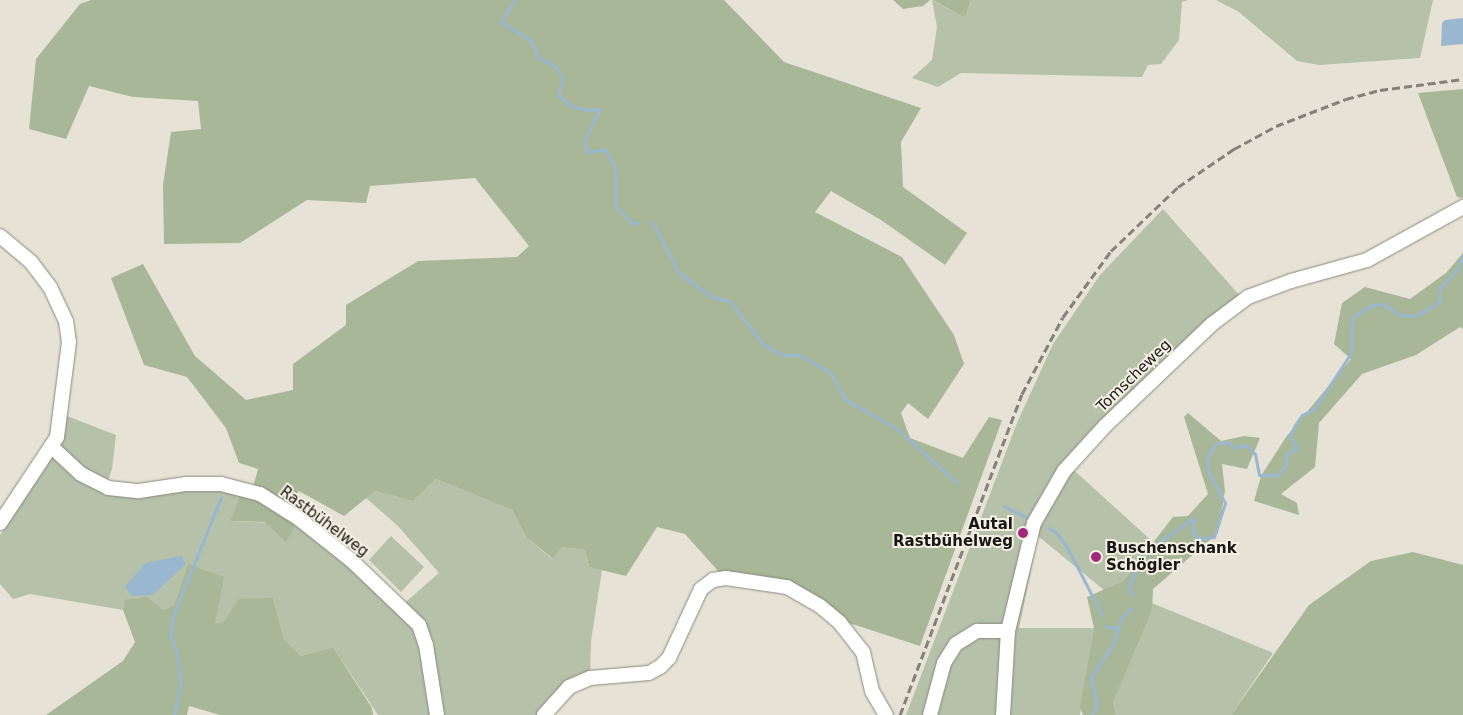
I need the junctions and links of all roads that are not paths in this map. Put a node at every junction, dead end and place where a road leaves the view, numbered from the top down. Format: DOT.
graph roads {
  1 [pos="1463,207"];
  2 [pos="0,236"];
  3 [pos="53,448"];
  4 [pos="0,523"];
  5 [pos="1008,631"];
  6 [pos="437,715"];
  7 [pos="544,715"];
  8 [pos="886,715"];
  9 [pos="930,715"];
  10 [pos="1003,715"];
  1 -- 5 [label="street, Tomscheweg"];
  2 -- 3 [label="street"];
  3 -- 4 [label="street"];
  3 -- 6 [label="street, Rastbühelweg"];
  5 -- 9 [label="street"];
  5 -- 10 [label="street, Tomscheweg"];
  7 -- 8 [label="street"];
}
